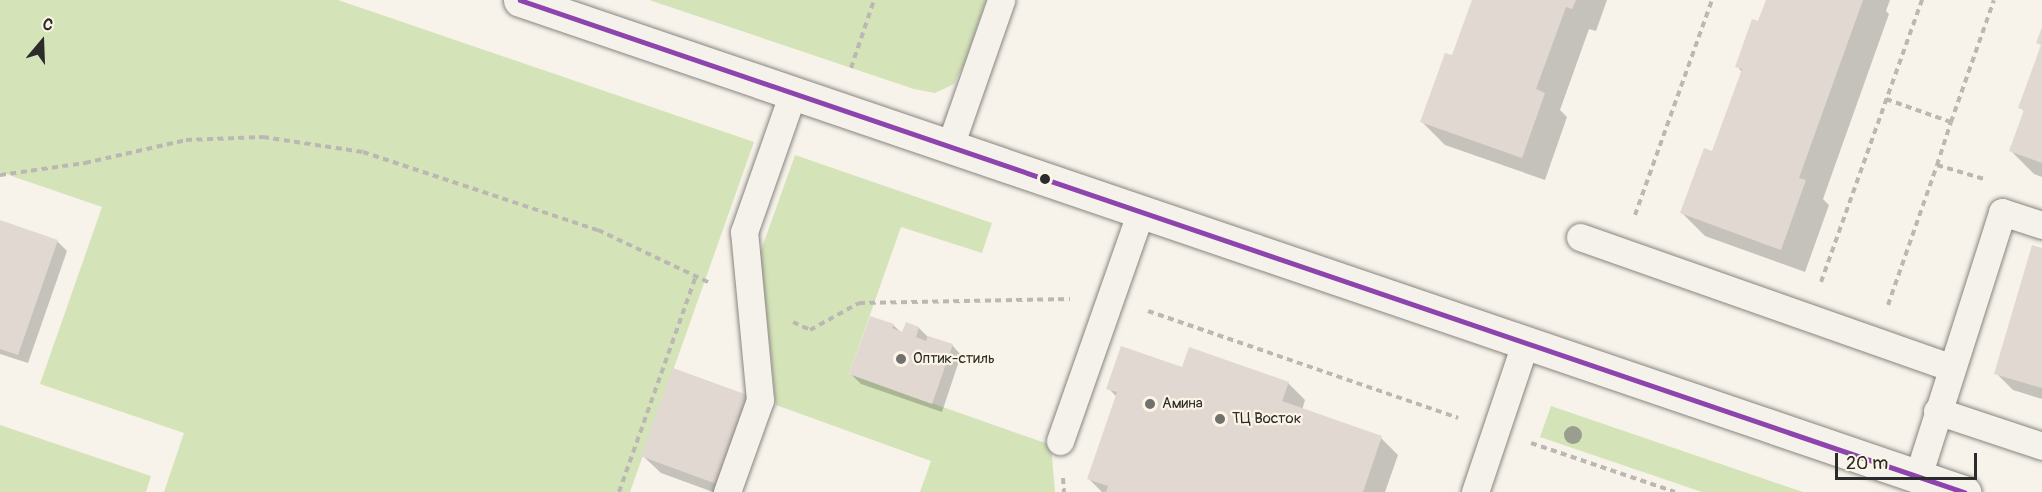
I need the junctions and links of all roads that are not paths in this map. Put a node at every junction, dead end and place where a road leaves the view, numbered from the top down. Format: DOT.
graph roads {
  1 [pos="520,0"];
  2 [pos="1001,0"];
  3 [pos="793,93"];
  4 [pos="950,146"];
  5 [pos="1141,211"];
  6 [pos="2042,225"];
  7 [pos="1580,237"];
  8 [pos="1525,343"];
  9 [pos="1952,368"];
  10 [pos="1937,411"];
  11 [pos="1060,441"];
  12 [pos="2042,446"];
  13 [pos="1918,476"];
  14 [pos="727,492"];
  15 [pos="1475,492"];
  16 [pos="1964,492"];
  1 -- 3 [label="street"];
  2 -- 4 [label="lane"];
  3 -- 4 [label="street"];
  3 -- 14 [label="lane"];
  4 -- 5 [label="street"];
  5 -- 8 [label="street"];
  5 -- 11 [label="lane"];
  6 -- 9 [label="lane"];
  7 -- 9 [label="lane"];
  8 -- 13 [label="street"];
  8 -- 15 [label="lane"];
  9 -- 10 [label="lane"];
  10 -- 12 [label="lane"];
  10 -- 13 [label="lane"];
  13 -- 16 [label="street"];
}
